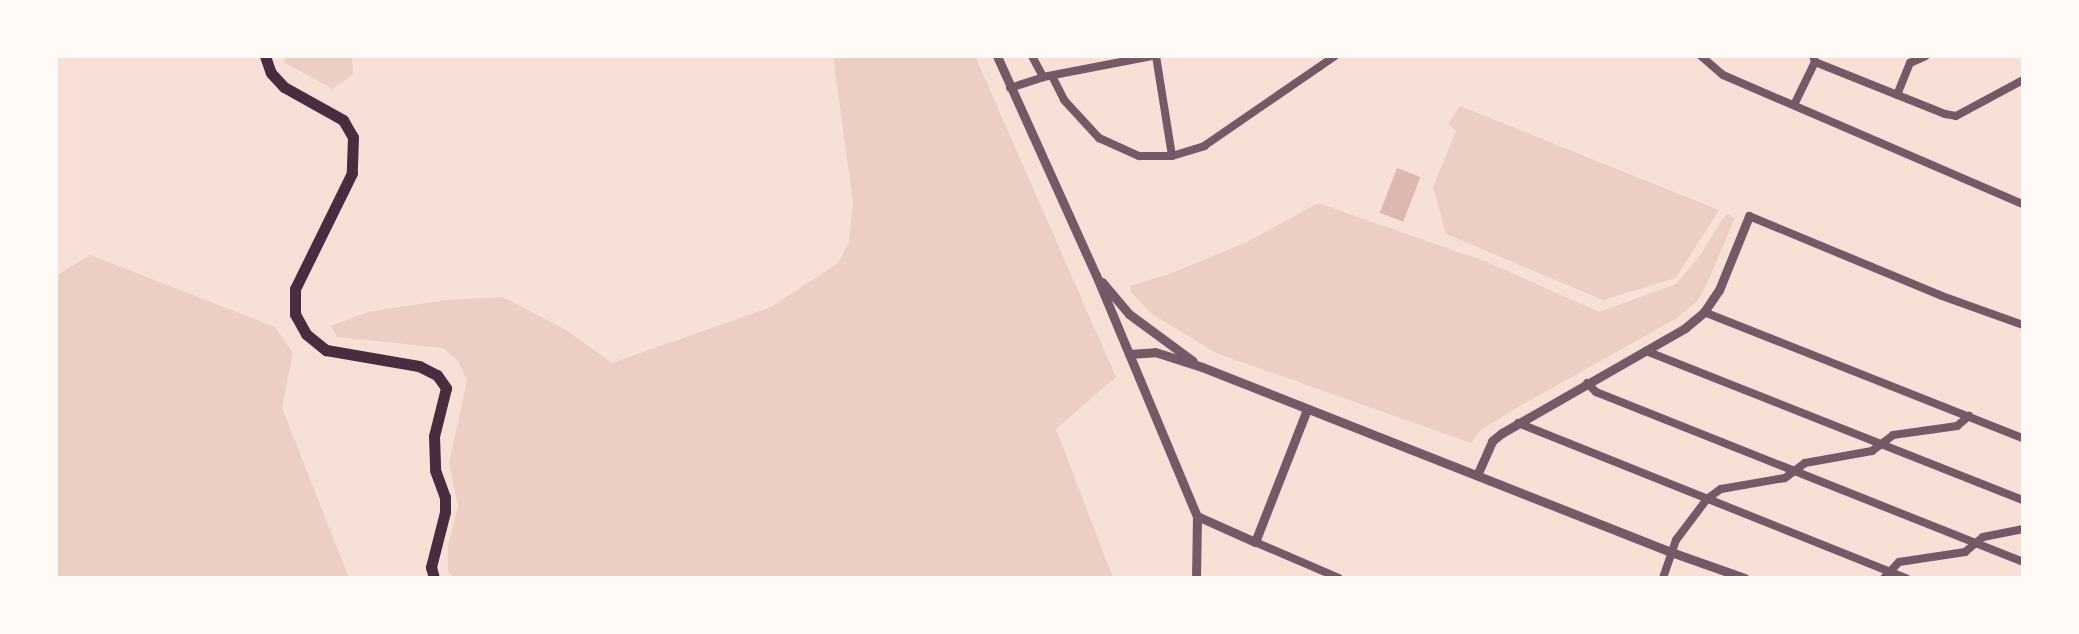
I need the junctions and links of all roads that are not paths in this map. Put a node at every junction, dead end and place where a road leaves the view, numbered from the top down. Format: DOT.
graph roads {
  1 [pos="265,56"];
  2 [pos="997,56"];
  3 [pos="1032,56"];
  4 [pos="1154,56"];
  5 [pos="1335,56"];
  6 [pos="1701,56"];
  7 [pos="1926,56"];
  8 [pos="1814,59"];
  9 [pos="1047,76"];
  10 [pos="2023,80"];
  11 [pos="1010,88"];
  12 [pos="1897,95"];
  13 [pos="1794,105"];
  14 [pos="1172,156"];
  15 [pos="2023,204"];
  16 [pos="1749,216"];
  17 [pos="1096,275"];
  18 [pos="1704,312"];
  19 [pos="2023,325"];
  20 [pos="1646,351"];
  21 [pos="1129,354"];
  22 [pos="1202,367"];
  23 [pos="1587,383"];
  24 [pos="1307,409"];
  25 [pos="1969,416"];
  26 [pos="1518,423"];
  27 [pos="2023,438"];
  28 [pos="1880,444"];
  29 [pos="1794,471"];
  30 [pos="1478,473"];
  31 [pos="1707,499"];
  32 [pos="2023,500"];
  33 [pos="1197,516"];
  34 [pos="2023,529"];
  35 [pos="1255,542"];
  36 [pos="1975,543"];
  37 [pos="1671,552"];
  38 [pos="2023,562"];
  39 [pos="1887,575"];
  40 [pos="1740,577"];
  41 [pos="434,578"];
  42 [pos="1196,578"];
  43 [pos="1339,578"];
  44 [pos="1663,578"];
  45 [pos="1906,578"];
  1 -- 41 [label="main road"];
  2 -- 11 [label="street"];
  3 -- 9 [label="street"];
  4 -- 9 [label="street"];
  4 -- 14 [label="street"];
  5 -- 14 [label="street"];
  6 -- 13 [label="street"];
  7 -- 12 [label="street"];
  8 -- 12 [label="street"];
  8 -- 13 [label="street"];
  9 -- 11 [label="street"];
  9 -- 14 [label="street"];
  10 -- 12 [label="street"];
  11 -- 17 [label="street"];
  13 -- 15 [label="street"];
  16 -- 18 [label="street"];
  16 -- 19 [label="street"];
  17 -- 21 [label="street"];
  17 -- 22 [label="street"];
  18 -- 20 [label="street"];
  18 -- 25 [label="street"];
  20 -- 23 [label="street"];
  20 -- 28 [label="street"];
  21 -- 22 [label="street"];
  21 -- 33 [label="street"];
  22 -- 24 [label="street"];
  23 -- 26 [label="street"];
  23 -- 29 [label="street"];
  24 -- 30 [label="street"];
  24 -- 35 [label="street"];
  25 -- 27 [label="street"];
  25 -- 28 [label="street"];
  26 -- 30 [label="street"];
  26 -- 31 [label="street"];
  28 -- 29 [label="street"];
  28 -- 32 [label="street"];
  29 -- 31 [label="street"];
  29 -- 36 [label="street"];
  30 -- 37 [label="street"];
  31 -- 37 [label="street"];
  31 -- 39 [label="street"];
  33 -- 35 [label="street"];
  33 -- 42 [label="street"];
  34 -- 36 [label="street"];
  35 -- 43 [label="street"];
  36 -- 38 [label="street"];
  36 -- 39 [label="street"];
  37 -- 40 [label="street"];
  37 -- 44 [label="street"];
  39 -- 45 [label="street"];
}
